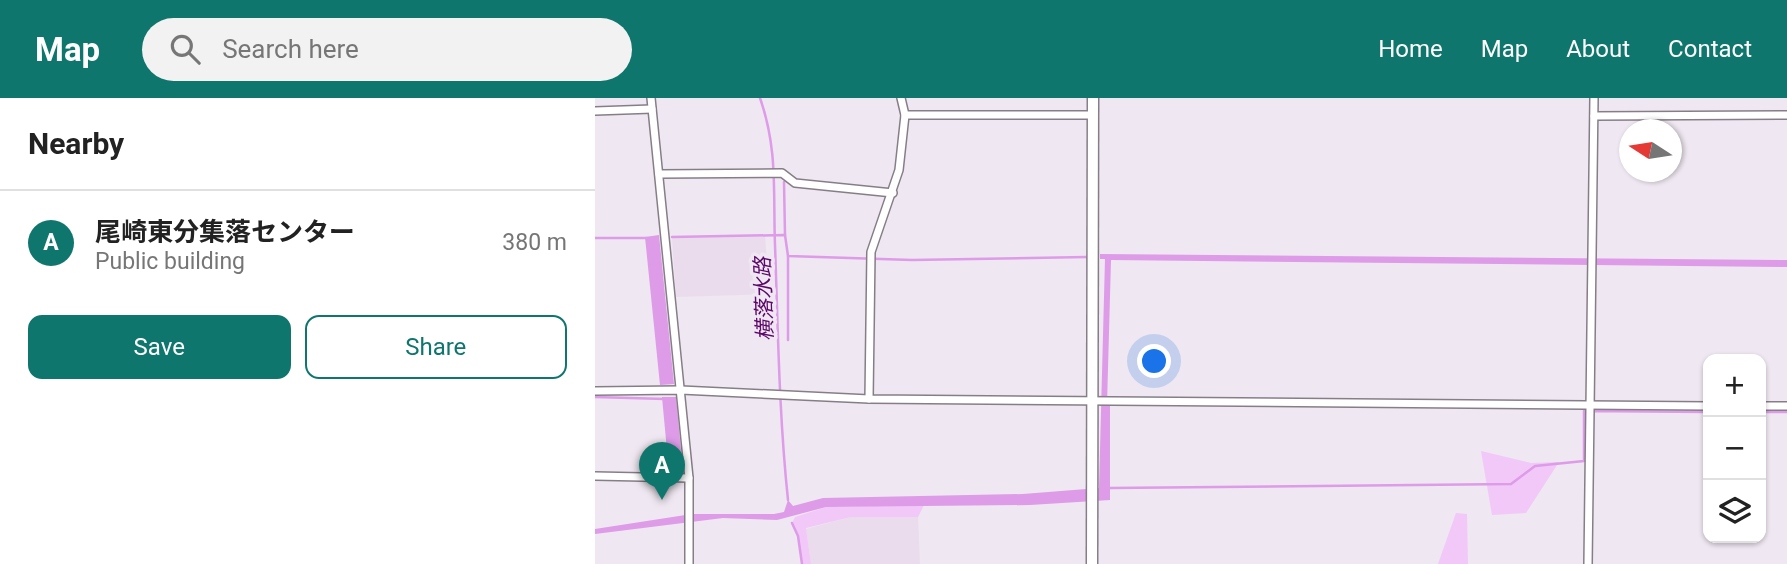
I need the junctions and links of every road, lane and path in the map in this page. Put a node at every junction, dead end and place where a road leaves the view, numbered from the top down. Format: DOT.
graph roads {
  1 [pos="651,98"];
  2 [pos="901,98"];
  3 [pos="1093,98"];
  4 [pos="1594,98"];
  5 [pos="652,109"];
  6 [pos="595,111"];
  7 [pos="905,115"];
  8 [pos="1093,115"];
  9 [pos="1787,115"];
  10 [pos="1594,116"];
  11 [pos="659,174"];
  12 [pos="893,193"];
  13 [pos="681,390"];
  14 [pos="595,391"];
  15 [pos="869,398"];
  16 [pos="1092,400"];
  17 [pos="1591,405"];
  18 [pos="1703,406"];
  19 [pos="1766,406"];
  20 [pos="1787,406"];
  21 [pos="595,476"];
  22 [pos="689,478"];
  23 [pos="689,564"];
  24 [pos="1092,564"];
  25 [pos="1588,564"];
  1 -- 5 [label="street"];
  2 -- 7 [label="street"];
  3 -- 8 [label="street"];
  4 -- 10 [label="street"];
  5 -- 6 [label="street"];
  5 -- 11 [label="street"];
  7 -- 8 [label="street"];
  7 -- 12 [label="street"];
  8 -- 16 [label="street"];
  9 -- 10 [label="street"];
  10 -- 17 [label="street"];
  11 -- 12 [label="street"];
  11 -- 13 [label="street"];
  12 -- 15 [label="street"];
  13 -- 14 [label="street"];
  13 -- 15 [label="street"];
  13 -- 22 [label="street"];
  15 -- 16 [label="street"];
  16 -- 17 [label="street"];
  16 -- 24 [label="street"];
  17 -- 18 [label="street"];
  17 -- 25 [label="street"];
  19 -- 20 [label="street"];
  21 -- 22 [label="street"];
  22 -- 23 [label="street"];
}
